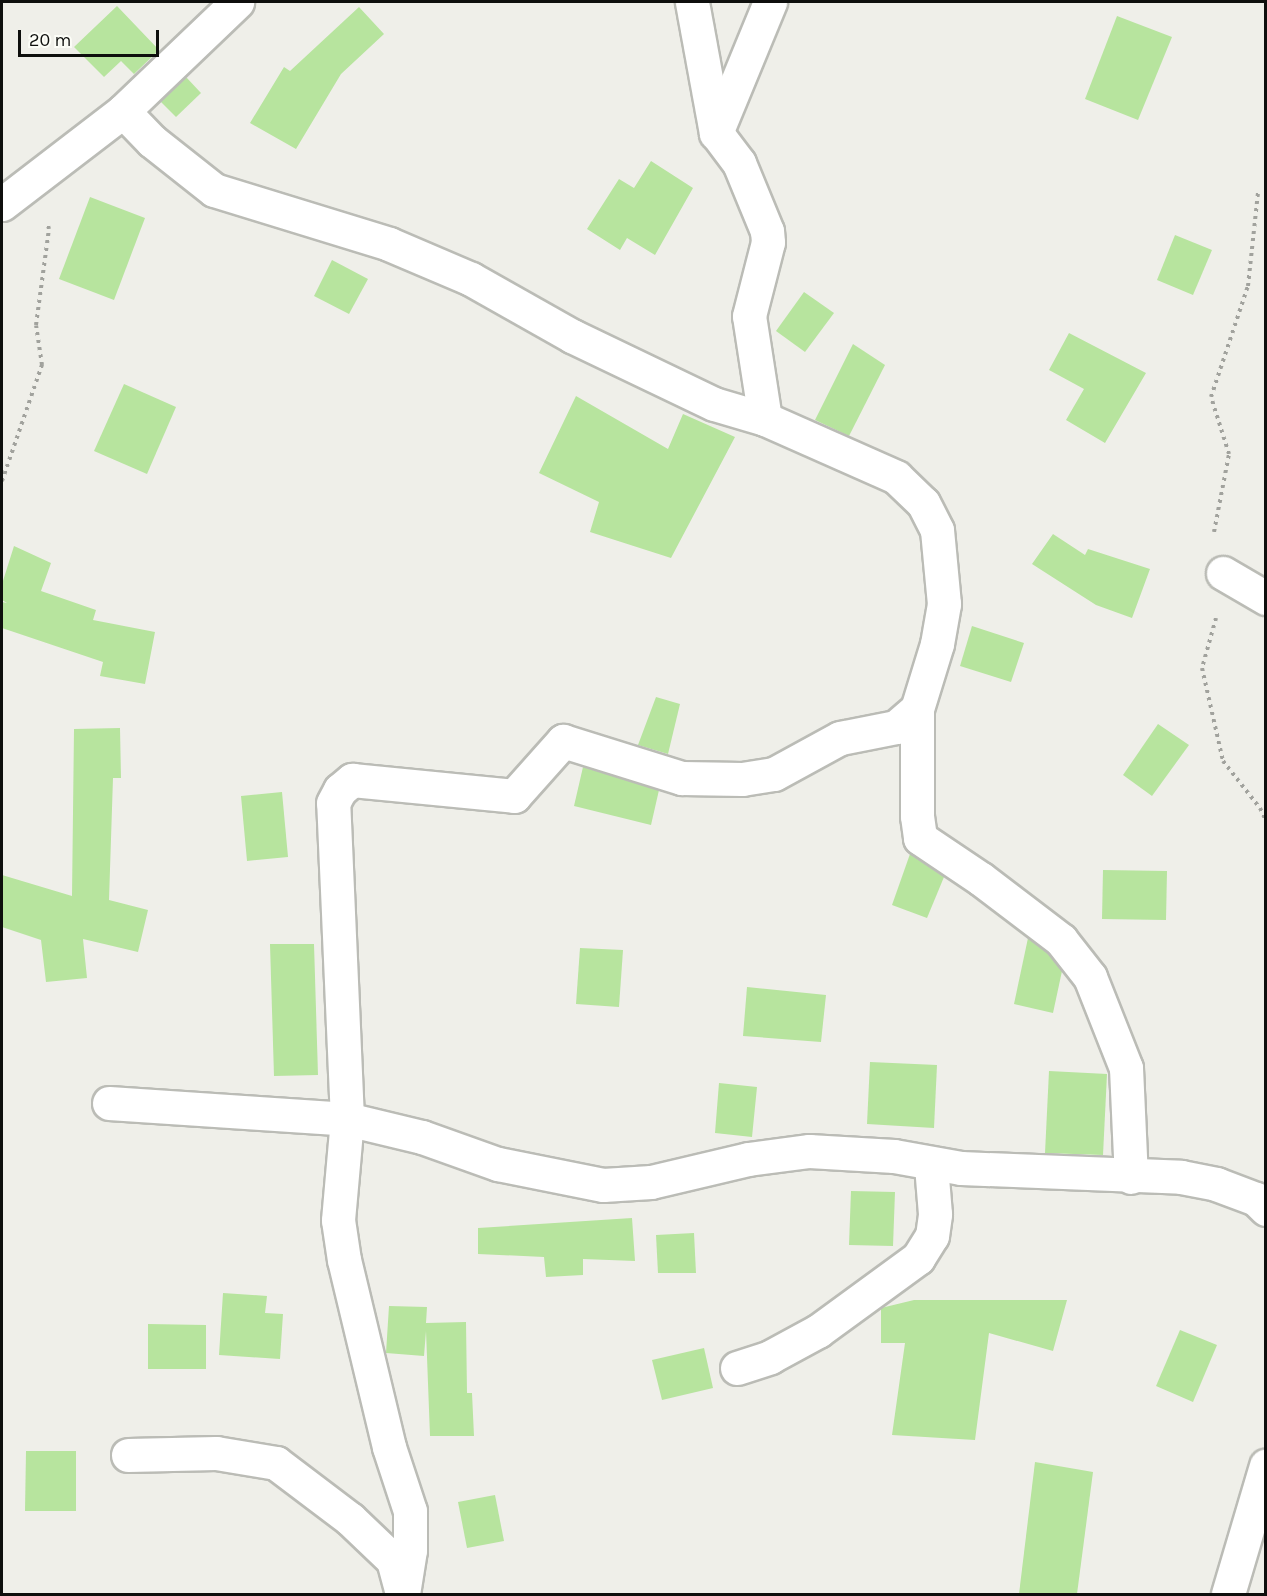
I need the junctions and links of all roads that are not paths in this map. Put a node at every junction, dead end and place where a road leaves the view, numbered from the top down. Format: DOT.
graph roads {
  1 [pos="237,2"];
  2 [pos="692,2"];
  3 [pos="770,2"];
  4 [pos="123,111"];
  5 [pos="716,133"];
  6 [pos="2,204"];
  7 [pos="765,419"];
  8 [pos="1223,573"];
  9 [pos="1266,598"];
  10 [pos="916,709"];
  11 [pos="109,1103"];
  12 [pos="347,1119"];
  13 [pos="931,1164"];
  14 [pos="1131,1177"];
  15 [pos="1266,1209"];
  16 [pos="737,1368"];
  17 [pos="128,1455"];
  18 [pos="1266,1466"];
  19 [pos="402,1594"];
  20 [pos="1228,1594"];
  1 -- 4 [label="street"];
  2 -- 5 [label="street"];
  3 -- 5 [label="street"];
  4 -- 6 [label="street"];
  4 -- 7 [label="street"];
  5 -- 7 [label="street"];
  7 -- 10 [label="street"];
  8 -- 9 [label="street"];
  10 -- 12 [label="street"];
  10 -- 14 [label="street"];
  11 -- 12 [label="street"];
  12 -- 13 [label="street"];
  12 -- 19 [label="street"];
  13 -- 14 [label="street"];
  13 -- 16 [label="street"];
  14 -- 15 [label="street"];
  17 -- 19 [label="street"];
  18 -- 20 [label="street"];
}
